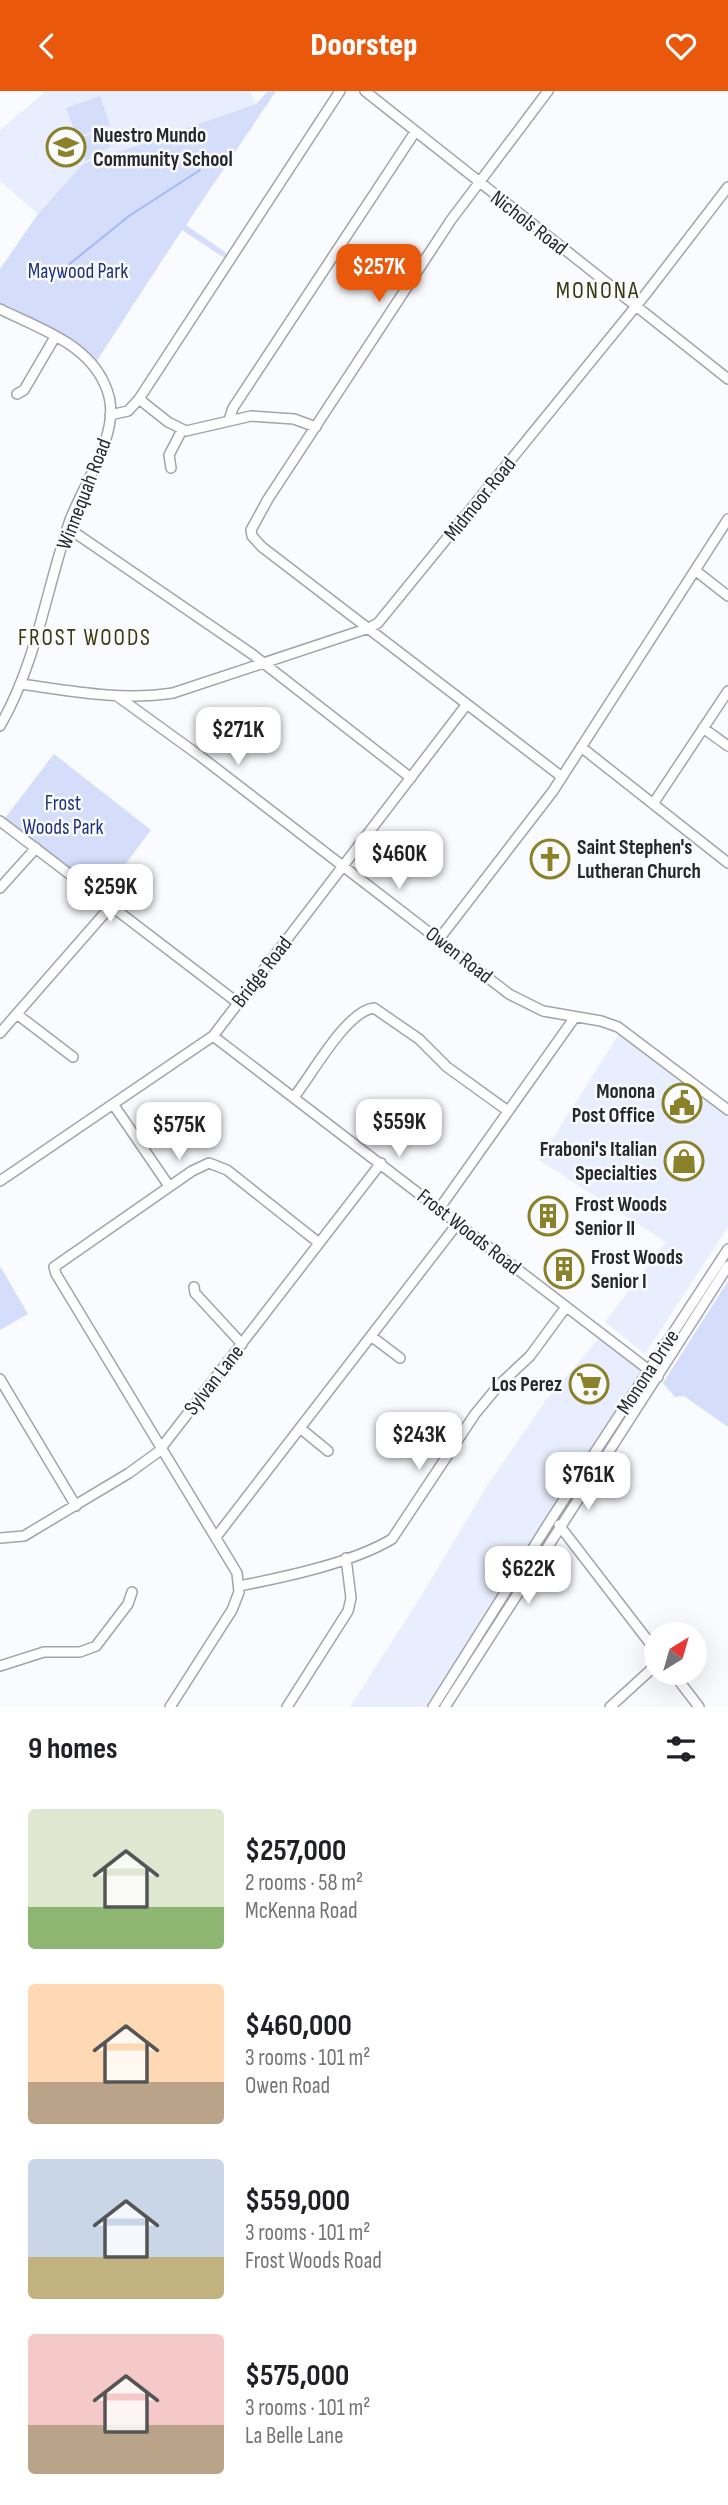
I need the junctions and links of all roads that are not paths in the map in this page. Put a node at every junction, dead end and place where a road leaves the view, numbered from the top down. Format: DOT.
graph roads {
  1 [pos="340,91"];
  2 [pos="365,91"];
  3 [pos="548,91"];
  4 [pos="415,132"];
  5 [pos="479,183"];
  6 [pos="728,187"];
  7 [pos="636,307"];
  8 [pos="0,309"];
  9 [pos="55,337"];
  10 [pos="728,379"];
  11 [pos="18,394"];
  12 [pos="139,399"];
  13 [pos="110,415"];
  14 [pos="229,420"];
  15 [pos="316,427"];
  16 [pos="182,430"];
  17 [pos="171,468"];
  18 [pos="728,519"];
  19 [pos="68,528"];
  20 [pos="696,571"];
  21 [pos="728,596"];
  22 [pos="369,628"];
  23 [pos="263,663"];
  24 [pos="21,684"];
  25 [pos="728,691"];
  26 [pos="116,695"];
  27 [pos="153,697"];
  28 [pos="467,704"];
  29 [pos="134,708"];
  30 [pos="0,726"];
  31 [pos="703,728"];
  32 [pos="728,746"];
  33 [pos="581,747"];
  34 [pos="562,777"];
  35 [pos="411,778"];
  36 [pos="653,804"];
  37 [pos="0,821"];
  38 [pos="36,848"];
  39 [pos="728,863"];
  40 [pos="343,866"];
  41 [pos="0,888"];
  42 [pos="111,906"];
  43 [pos="439,939"];
  44 [pos="238,1003"];
  45 [pos="18,1015"];
  46 [pos="575,1017"];
  47 [pos="0,1033"];
  48 [pos="213,1036"];
  49 [pos="73,1056"];
  50 [pos="293,1097"];
  51 [pos="113,1104"];
  52 [pos="728,1109"];
  53 [pos="508,1111"];
  54 [pos="381,1163"];
  55 [pos="0,1181"];
  56 [pos="169,1186"];
  57 [pos="439,1209"];
  58 [pos="458,1223"];
  59 [pos="319,1243"];
  60 [pos="728,1249"];
  61 [pos="728,1266"];
  62 [pos="194,1287"];
  63 [pos="566,1307"];
  64 [pos="371,1336"];
  65 [pos="242,1344"];
  66 [pos="400,1357"];
  67 [pos="649,1370"];
  68 [pos="658,1377"];
  69 [pos="0,1379"];
  70 [pos="300,1428"];
  71 [pos="162,1448"];
  72 [pos="328,1451"];
  73 [pos="76,1506"];
  74 [pos="552,1518"];
  75 [pos="561,1527"];
  76 [pos="216,1537"];
  77 [pos="0,1538"];
  78 [pos="346,1558"];
  79 [pos="239,1586"];
  80 [pos="132,1592"];
  81 [pos="644,1635"];
  82 [pos="0,1666"];
  83 [pos="644,1676"];
  84 [pos="682,1685"];
  85 [pos="170,1707"];
  86 [pos="287,1707"];
  87 [pos="432,1707"];
  88 [pos="445,1707"];
  89 [pos="610,1707"];
  90 [pos="699,1707"];
  1 -- 12 [label="street"];
  2 -- 4 [label="street, Nichols Road"];
  3 -- 5 [label="street"];
  4 -- 5 [label="street, Nichols Road"];
  4 -- 14 [label="street"];
  5 -- 7 [label="street, Nichols Road"];
  5 -- 15 [label="street"];
  6 -- 7 [label="street, Midmoor Road"];
  7 -- 10 [label="street, Nichols Road"];
  7 -- 22 [label="street, Midmoor Road"];
  8 -- 9 [label="street, Winnequah Road"];
  9 -- 11 [label="street"];
  9 -- 13 [label="street, Winnequah Road"];
  12 -- 13 [label="street"];
  12 -- 16 [label="street"];
  13 -- 19 [label="street, Winnequah Road"];
  14 -- 15 [label="street"];
  14 -- 16 [label="street"];
  15 -- 22 [label="street"];
  16 -- 17 [label="street"];
  18 -- 20 [label="street"];
  19 -- 23 [label="street"];
  19 -- 24 [label="street, Winnequah Road"];
  20 -- 21 [label="street"];
  20 -- 33 [label="street"];
  22 -- 23 [label="street, Midmoor Road"];
  22 -- 28 [label="street"];
  23 -- 27 [label="street, Midmoor Road"];
  23 -- 35 [label="street"];
  24 -- 26 [label="street, Owen Road"];
  24 -- 30 [label="street, Winnequah Road"];
  25 -- 31 [label="street"];
  26 -- 27 [label="street, Midmoor Road"];
  26 -- 29 [label="street, Owen Road"];
  27 -- 29 [label="street, Midmoor Road"];
  28 -- 34 [label="street"];
  28 -- 35 [label="street, Bridge Road"];
  29 -- 40 [label="street, Owen Road"];
  31 -- 32 [label="street"];
  31 -- 36 [label="street"];
  33 -- 34 [label="street"];
  33 -- 36 [label="street"];
  34 -- 43 [label="street"];
  35 -- 40 [label="street, Bridge Road"];
  36 -- 39 [label="street"];
  37 -- 38 [label="street"];
  38 -- 41 [label="street"];
  38 -- 42 [label="street"];
  40 -- 43 [label="street, Owen Road"];
  40 -- 44 [label="street, Bridge Road"];
  42 -- 44 [label="street"];
  42 -- 45 [label="street"];
  43 -- 46 [label="street, Owen Road"];
  44 -- 48 [label="street, Bridge Road"];
  45 -- 47 [label="street"];
  45 -- 49 [label="street"];
  46 -- 52 [label="street, Owen Road"];
  46 -- 53 [label="street"];
  48 -- 50 [label="street, Frost Woods Road"];
  48 -- 51 [label="street, Bridge Road"];
  50 -- 53 [label="street"];
  50 -- 54 [label="street, Frost Woods Road"];
  51 -- 55 [label="street, Bridge Road"];
  51 -- 56 [label="street"];
  53 -- 57 [label="street"];
  54 -- 57 [label="street, Frost Woods Road"];
  54 -- 59 [label="street, Sylvan Lane"];
  56 -- 59 [label="street"];
  56 -- 71 [label="street"];
  57 -- 58 [label="street, Frost Woods Road"];
  58 -- 63 [label="street, Frost Woods Road"];
  58 -- 64 [label="street"];
  59 -- 65 [label="street, Sylvan Lane"];
  60 -- 67 [label="street, Monona Drive"];
  61 -- 68 [label="street, Monona Drive"];
  62 -- 65 [label="street"];
  63 -- 67 [label="street, Frost Woods Road"];
  63 -- 78 [label="street"];
  64 -- 66 [label="street"];
  64 -- 70 [label="street"];
  65 -- 71 [label="street, Sylvan Lane"];
  67 -- 68 [label="street, Frost Woods Road"];
  67 -- 74 [label="street, Monona Drive"];
  68 -- 75 [label="street, Monona Drive"];
  69 -- 73 [label="street"];
  70 -- 72 [label="street"];
  70 -- 76 [label="street"];
  71 -- 73 [label="street, Sylvan Lane"];
  71 -- 76 [label="street"];
  73 -- 77 [label="street, Sylvan Lane"];
  74 -- 75 [label="street"];
  74 -- 87 [label="street, Monona Drive"];
  75 -- 81 [label="street"];
  75 -- 88 [label="street, Monona Drive"];
  76 -- 79 [label="street"];
  78 -- 79 [label="street"];
  78 -- 86 [label="street"];
  79 -- 85 [label="street"];
  80 -- 82 [label="street"];
  83 -- 89 [label="street"];
  84 -- 90 [label="street"];
}
